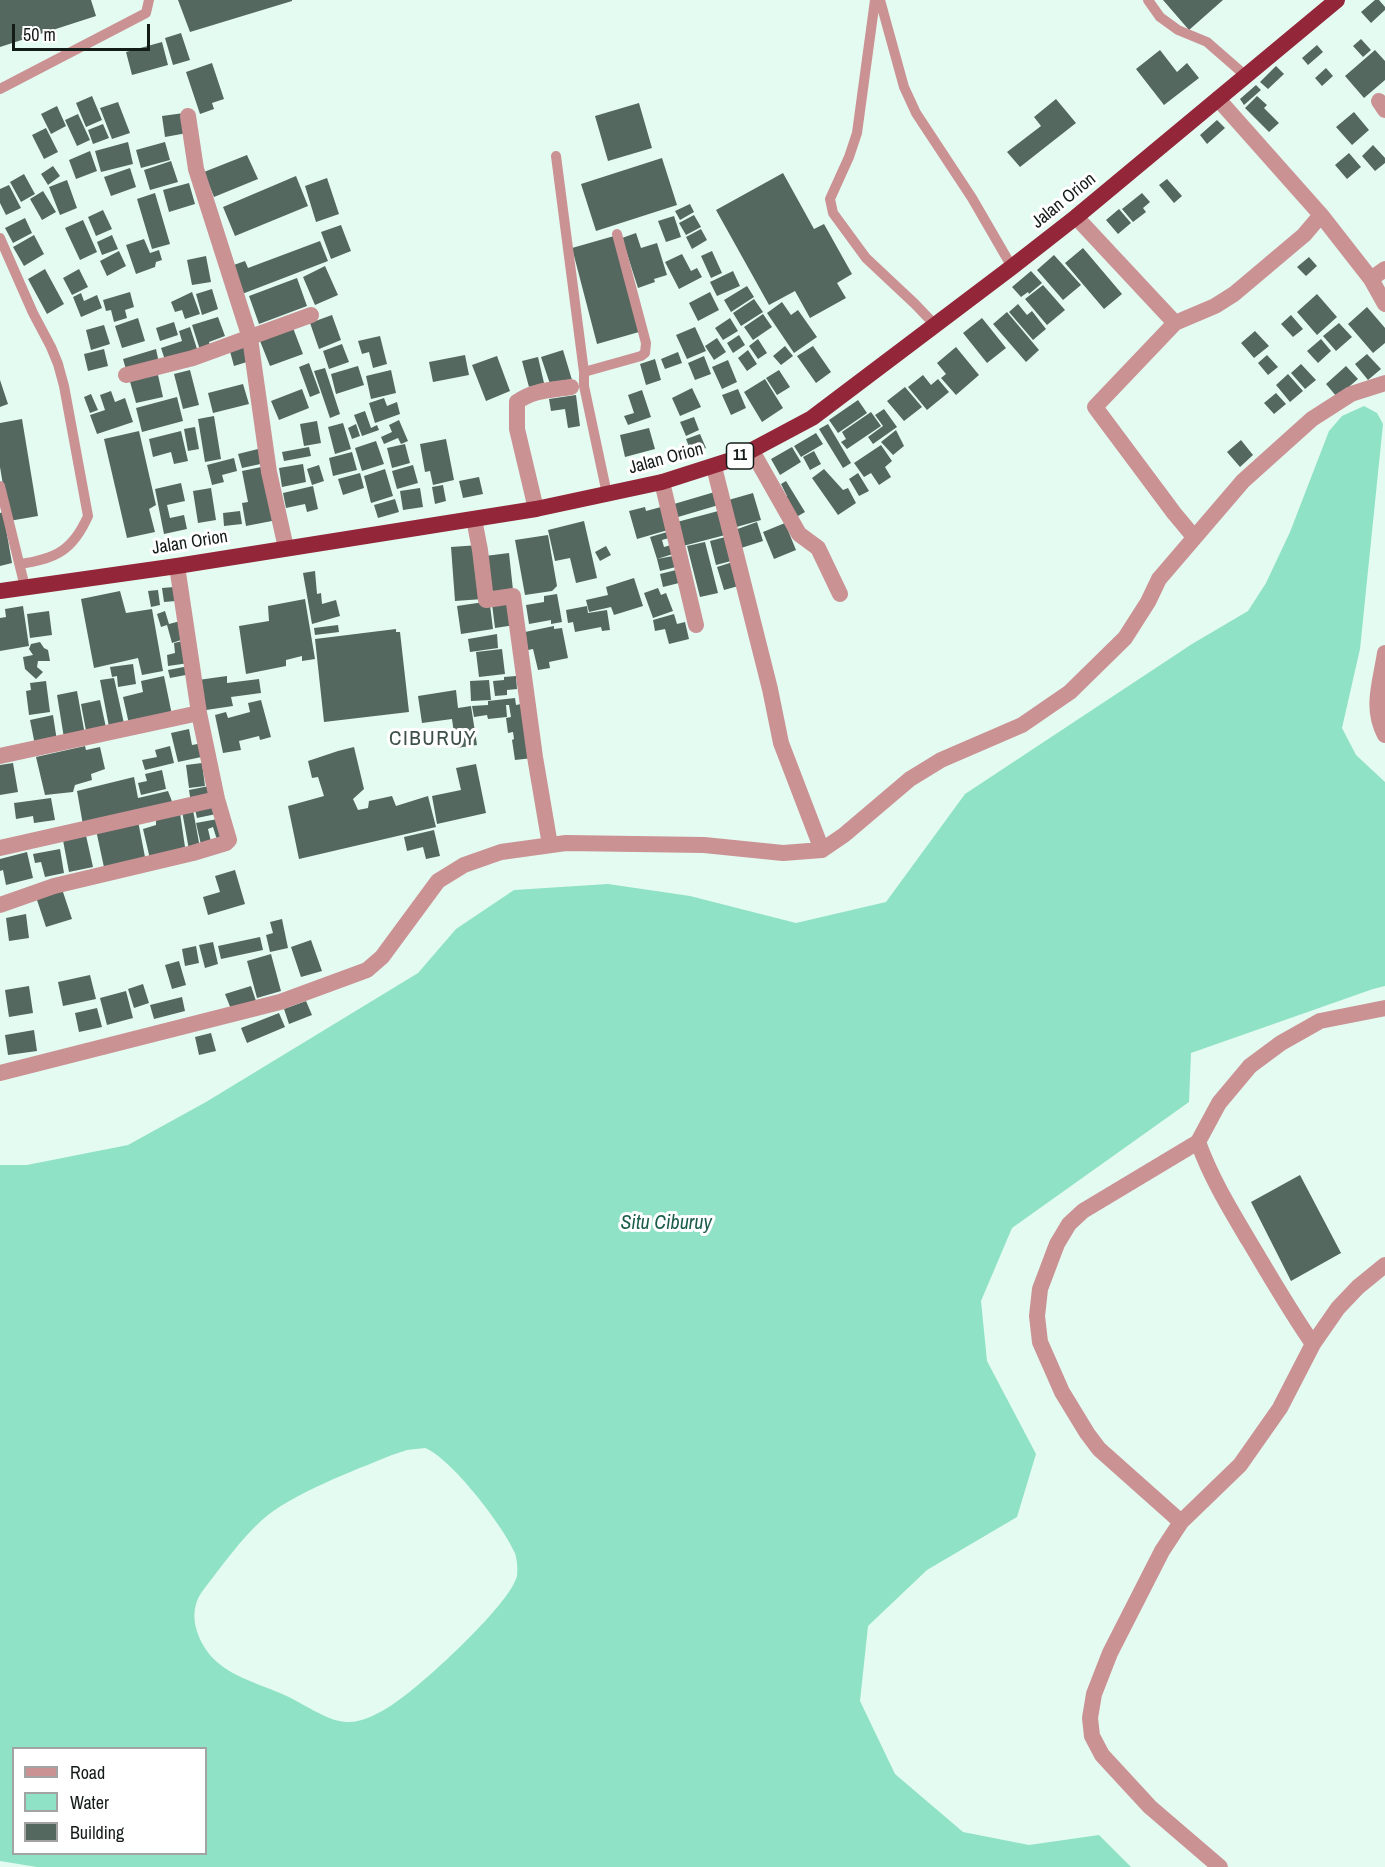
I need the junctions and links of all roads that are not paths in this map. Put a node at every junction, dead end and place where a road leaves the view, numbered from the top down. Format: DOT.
graph roads {
  1 [pos="149,0"];
  2 [pos="875,0"];
  3 [pos="880,0"];
  4 [pos="1148,0"];
  5 [pos="1337,0"];
  6 [pos="1246,76"];
  7 [pos="0,89"];
  8 [pos="1218,99"];
  9 [pos="188,116"];
  10 [pos="556,156"];
  11 [pos="1321,215"];
  12 [pos="1076,217"];
  13 [pos="617,234"];
  14 [pos="0,238"];
  15 [pos="1012,267"];
  16 [pos="1378,274"];
  17 [pos="1385,304"];
  18 [pos="311,315"];
  19 [pos="1174,323"];
  20 [pos="935,325"];
  21 [pos="250,338"];
  22 [pos="584,372"];
  23 [pos="126,375"];
  24 [pos="1385,383"];
  25 [pos="571,387"];
  26 [pos="752,451"];
  27 [pos="714,467"];
  28 [pos="662,482"];
  29 [pos="0,486"];
  30 [pos="607,494"];
  31 [pos="536,509"];
  32 [pos="474,519"];
  33 [pos="1194,537"];
  34 [pos="286,548"];
  35 [pos="20,564"];
  36 [pos="177,566"];
  37 [pos="25,587"];
  38 [pos="0,591"];
  39 [pos="840,594"];
  40 [pos="696,625"];
  41 [pos="1385,655"];
  42 [pos="199,714"];
  43 [pos="1385,735"];
  44 [pos="0,756"];
  45 [pos="218,799"];
  46 [pos="550,845"];
  47 [pos="0,848"];
  48 [pos="822,850"];
  49 [pos="0,905"];
  50 [pos="1385,1008"];
  51 [pos="0,1073"];
  52 [pos="1198,1142"];
  53 [pos="1385,1265"];
  54 [pos="1314,1344"];
  55 [pos="1181,1522"];
  56 [pos="1220,1867"];
  1 -- 7 [label="lane"];
  2 -- 20 [label="lane"];
  3 -- 15 [label="lane"];
  4 -- 6 [label="lane"];
  5 -- 6 [label="highway, Jalan Orion / 11"];
  6 -- 8 [label="highway, Jalan Orion / 11"];
  8 -- 11 [label="street"];
  8 -- 12 [label="highway, Jalan Orion / 11"];
  9 -- 21 [label="street"];
  10 -- 22 [label="lane"];
  11 -- 16 [label="street"];
  11 -- 19 [label="street"];
  12 -- 15 [label="highway, Jalan Orion / 11"];
  12 -- 19 [label="street"];
  13 -- 22 [label="lane"];
  14 -- 35 [label="lane"];
  15 -- 20 [label="highway, Jalan Orion / 11"];
  16 -- 17 [label="street"];
  18 -- 21 [label="street"];
  19 -- 33 [label="street"];
  20 -- 26 [label="highway, Jalan Orion / 11"];
  21 -- 23 [label="street"];
  21 -- 34 [label="street"];
  22 -- 30 [label="lane"];
  24 -- 33 [label="street"];
  25 -- 31 [label="street"];
  26 -- 27 [label="highway, Jalan Orion / 11"];
  26 -- 39 [label="street"];
  27 -- 28 [label="highway, Jalan Orion / 11"];
  27 -- 48 [label="street"];
  28 -- 30 [label="highway, Jalan Orion / 11"];
  28 -- 40 [label="street"];
  29 -- 35 [label="lane"];
  30 -- 31 [label="highway, Jalan Orion / 11"];
  31 -- 32 [label="highway, Jalan Orion / 11"];
  32 -- 34 [label="highway, Jalan Orion / 11"];
  32 -- 46 [label="street"];
  33 -- 48 [label="street"];
  34 -- 36 [label="highway, Jalan Orion / 11"];
  35 -- 37 [label="lane"];
  36 -- 37 [label="highway, Jalan Orion / 11"];
  36 -- 42 [label="street"];
  37 -- 38 [label="highway, Jalan Orion / 11"];
  41 -- 43 [label="street"];
  42 -- 44 [label="street"];
  42 -- 45 [label="street"];
  45 -- 47 [label="street"];
  45 -- 49 [label="street"];
  46 -- 48 [label="street"];
  46 -- 51 [label="street"];
  50 -- 52 [label="street"];
  52 -- 54 [label="street"];
  52 -- 55 [label="street"];
  53 -- 54 [label="street"];
  54 -- 55 [label="street"];
  55 -- 56 [label="street"];
}
